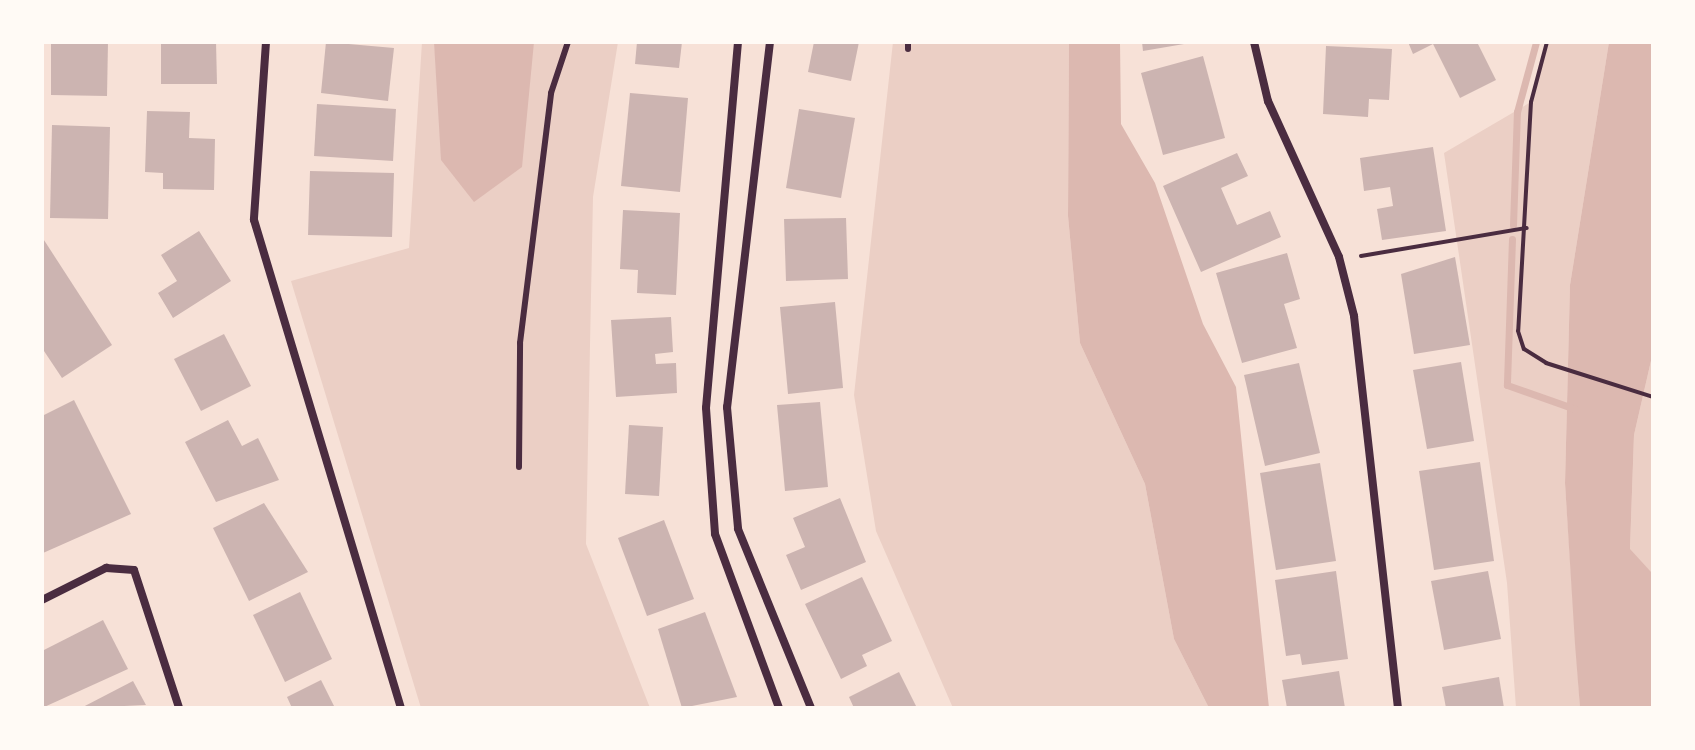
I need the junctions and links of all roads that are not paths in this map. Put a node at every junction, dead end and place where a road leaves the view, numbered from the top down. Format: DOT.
graph roads {
  1 [pos="266,42"];
  2 [pos="568,42"];
  3 [pos="738,42"];
  4 [pos="770,42"];
  5 [pos="1254,42"];
  6 [pos="519,467"];
  7 [pos="44,599"];
  8 [pos="178,707"];
  9 [pos="401,708"];
  10 [pos="779,708"];
  11 [pos="811,708"];
  12 [pos="1398,708"];
  1 -- 9 [label="street"];
  2 -- 6 [label="lane"];
  3 -- 10 [label="street"];
  4 -- 11 [label="street"];
  5 -- 12 [label="street"];
  7 -- 8 [label="street"];
}
